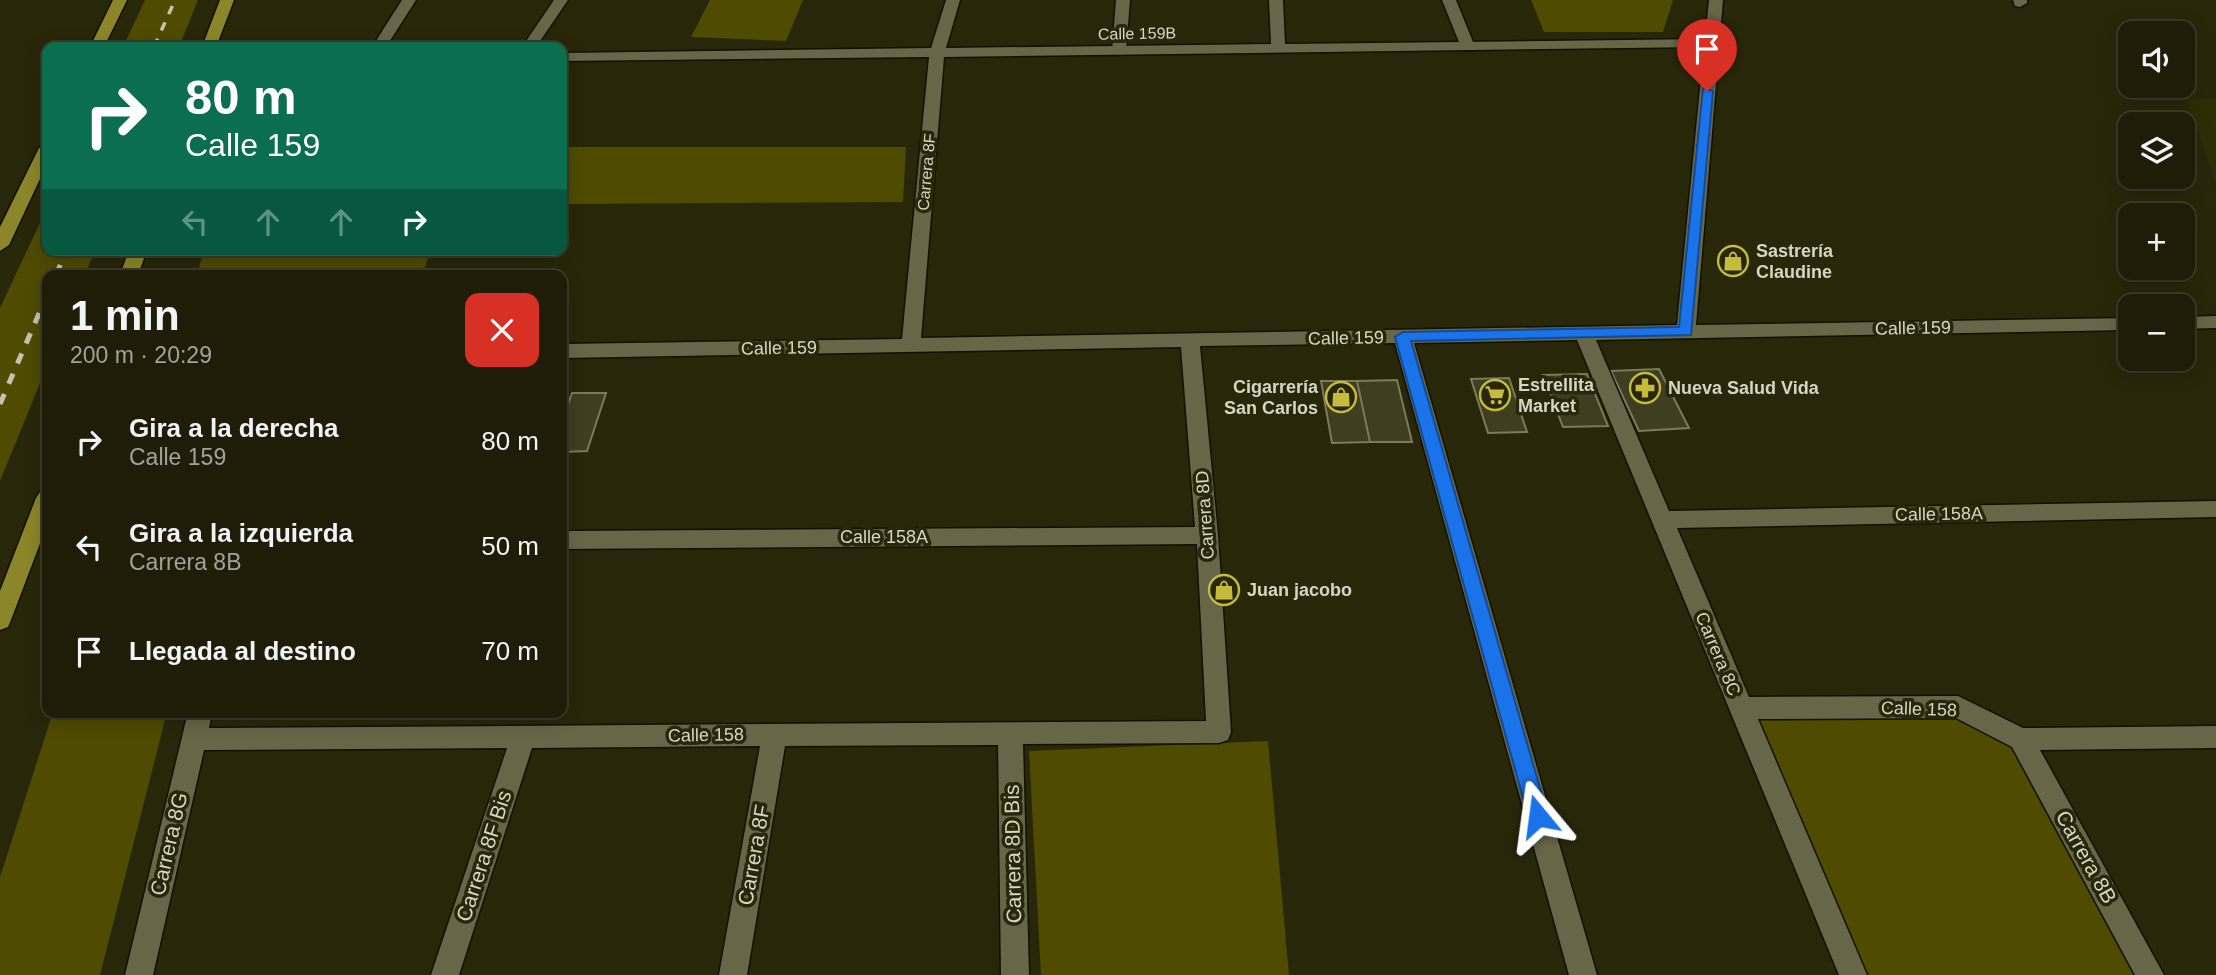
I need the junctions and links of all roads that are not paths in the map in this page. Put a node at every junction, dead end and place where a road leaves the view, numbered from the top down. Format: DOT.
graph roads {
  1 [pos="120,0"];
  2 [pos="227,0"];
  3 [pos="409,0"];
  4 [pos="561,0"];
  5 [pos="953,0"];
  6 [pos="1123,0"];
  7 [pos="1276,0"];
  8 [pos="1449,0"];
  9 [pos="1716,0"];
  10 [pos="99,42"];
  11 [pos="211,42"];
  12 [pos="382,42"];
  13 [pos="532,42"];
  14 [pos="1712,43"];
  15 [pos="1468,47"];
  16 [pos="1278,49"];
  17 [pos="1119,51"];
  18 [pos="937,53"];
  19 [pos="567,57"];
  20 [pos="42,158"];
  21 [pos="0,245"];
  22 [pos="2118,324"];
  23 [pos="1686,332"];
  24 [pos="1584,333"];
  25 [pos="1403,337"];
  26 [pos="1190,340"];
  27 [pos="911,346"];
  28 [pos="567,351"];
  29 [pos="2216,509"];
  30 [pos="42,511"];
  31 [pos="1662,520"];
  32 [pos="1207,535"];
  33 [pos="567,540"];
  34 [pos="0,620"];
  35 [pos="1741,708"];
  36 [pos="198,718"];
  37 [pos="1219,732"];
  38 [pos="1010,733"];
  39 [pos="775,734"];
  40 [pos="523,737"];
  41 [pos="2216,737"];
  42 [pos="193,739"];
  43 [pos="2021,739"];
  44 [pos="139,975"];
  45 [pos="445,975"];
  46 [pos="733,975"];
  47 [pos="1015,975"];
  48 [pos="1583,975"];
  49 [pos="1853,975"];
  50 [pos="2150,975"];
  1 -- 10 [label="main road"];
  2 -- 11 [label="main road"];
  3 -- 12 [label="street"];
  4 -- 13 [label="street"];
  5 -- 18 [label="street, Carrera 8F"];
  6 -- 17 [label="street"];
  7 -- 16 [label="street"];
  8 -- 15 [label="street"];
  9 -- 14 [label="street"];
  14 -- 15 [label="street, Calle 159B"];
  14 -- 23 [label="street"];
  15 -- 16 [label="street, Calle 159B"];
  16 -- 17 [label="street, Calle 159B"];
  17 -- 18 [label="street, Calle 159B"];
  18 -- 19 [label="street, Calle 159B"];
  18 -- 27 [label="street, Carrera 8F"];
  20 -- 21 [label="main road"];
  22 -- 23 [label="street, Calle 159"];
  23 -- 24 [label="street, Calle 159"];
  24 -- 25 [label="street, Calle 159"];
  24 -- 31 [label="street, Carrera 8C"];
  25 -- 26 [label="street, Calle 159"];
  25 -- 48 [label="street"];
  26 -- 27 [label="street, Calle 159"];
  26 -- 32 [label="street, Carrera 8D"];
  27 -- 28 [label="street, Calle 159"];
  29 -- 31 [label="street, Calle 158A"];
  30 -- 34 [label="main road"];
  31 -- 35 [label="street, Carrera 8C"];
  32 -- 33 [label="street, Calle 158A"];
  32 -- 37 [label="street, Carrera 8D"];
  35 -- 43 [label="street, Calle 158"];
  35 -- 49 [label="street, Carrera 8C"];
  36 -- 42 [label="street, Carrera 8G"];
  37 -- 38 [label="street, Calle 158"];
  38 -- 39 [label="street, Calle 158"];
  38 -- 47 [label="street, Carrera 8D Bis"];
  39 -- 40 [label="street, Calle 158"];
  39 -- 46 [label="street, Carrera 8F"];
  40 -- 42 [label="street, Calle 158"];
  40 -- 45 [label="street, Carrera 8F Bis"];
  41 -- 43 [label="street, Calle 158"];
  42 -- 44 [label="street, Carrera 8G"];
  43 -- 50 [label="street, Carrera 8B"];
}
